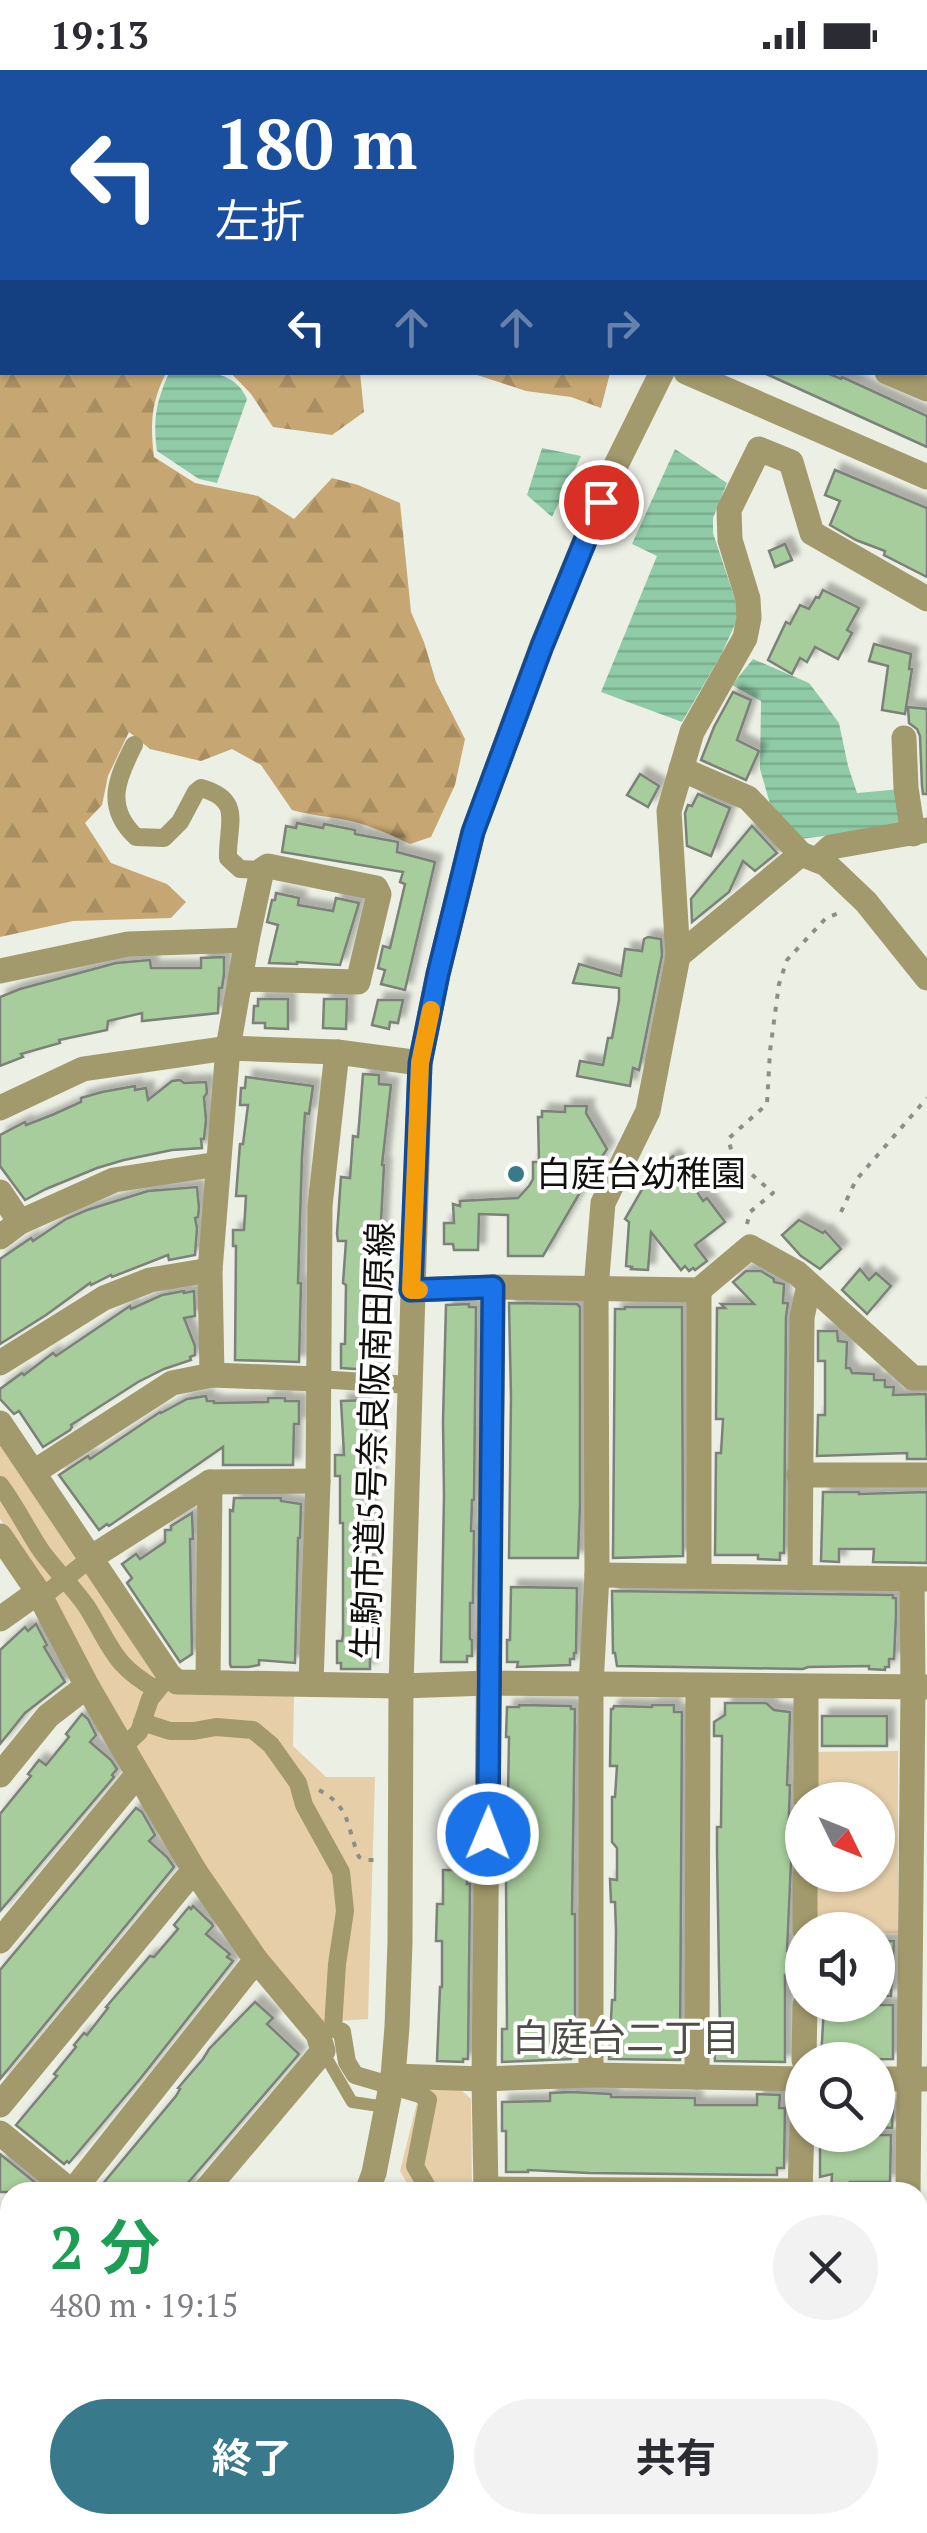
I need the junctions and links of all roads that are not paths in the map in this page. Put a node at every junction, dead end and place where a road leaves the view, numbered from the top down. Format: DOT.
graph roads {
  1 [pos="661,375"];
  2 [pos="693,375"];
  3 [pos="894,375"];
  4 [pos="927,389"];
  5 [pos="775,412"];
  6 [pos="759,449"];
  7 [pos="927,478"];
  8 [pos="927,599"];
  9 [pos="904,738"];
  10 [pos="134,745"];
  11 [pos="681,768"];
  12 [pos="920,832"];
  13 [pos="809,857"];
  14 [pos="262,870"];
  15 [pos="247,940"];
  16 [pos="678,956"];
  17 [pos="0,971"];
  18 [pos="927,978"];
  19 [pos="241,980"];
  20 [pos="228,1048"];
  21 [pos="337,1052"];
  22 [pos="420,1063"];
  23 [pos="0,1108"];
  24 [pos="218,1164"];
  25 [pos="0,1192"];
  26 [pos="10,1230"];
  27 [pos="210,1270"];
  28 [pos="809,1285"];
  29 [pos="493,1287"];
  30 [pos="596,1289"];
  31 [pos="411,1290"];
  32 [pos="699,1290"];
  33 [pos="0,1363"];
  34 [pos="212,1376"];
  35 [pos="927,1378"];
  36 [pos="318,1379"];
  37 [pos="410,1384"];
  38 [pos="0,1423"];
  39 [pos="34,1472"];
  40 [pos="800,1475"];
  41 [pos="927,1475"];
  42 [pos="318,1481"];
  43 [pos="210,1482"];
  44 [pos="0,1485"];
  45 [pos="0,1536"];
  46 [pos="92,1558"];
  47 [pos="597,1575"];
  48 [pos="699,1575"];
  49 [pos="63,1578"];
  50 [pos="800,1578"];
  51 [pos="919,1579"];
  52 [pos="39,1595"];
  53 [pos="0,1619"];
  54 [pos="208,1681"];
  55 [pos="163,1683"];
  56 [pos="311,1683"];
  57 [pos="490,1683"];
  58 [pos="591,1684"];
  59 [pos="87,1686"];
  60 [pos="400,1686"];
  61 [pos="698,1686"];
  62 [pos="806,1687"];
  63 [pos="920,1687"];
  64 [pos="142,1722"];
  65 [pos="122,1748"];
  66 [pos="137,1774"];
  67 [pos="0,1775"];
  68 [pos="806,1782"];
  69 [pos="194,1870"];
  70 [pos="0,1940"];
  71 [pos="256,1960"];
  72 [pos="329,2036"];
  73 [pos="591,2075"];
  74 [pos="393,2076"];
  75 [pos="697,2076"];
  76 [pos="484,2079"];
  77 [pos="785,2079"];
  78 [pos="918,2079"];
  79 [pos="0,2104"];
  80 [pos="386,2107"];
  81 [pos="0,2133"];
  82 [pos="801,2152"];
  83 [pos="60,2182"];
  84 [pos="80,2182"];
  85 [pos="212,2182"];
  86 [pos="371,2182"];
  87 [pos="424,2182"];
  88 [pos="485,2182"];
  89 [pos="800,2182"];
  90 [pos="909,2182"];
  1 -- 22 [label="street, 生駒市道5号奈良阪南田原線"];
  2 -- 5 [label="street"];
  3 -- 4 [label="street"];
  5 -- 6 [label="street"];
  5 -- 7 [label="street"];
  6 -- 8 [label="street"];
  6 -- 11 [label="street"];
  9 -- 12 [label="street"];
  10 -- 14 [label="street"];
  11 -- 13 [label="street"];
  11 -- 16 [label="street"];
  12 -- 13 [label="street"];
  13 -- 16 [label="street"];
  13 -- 18 [label="street"];
  14 -- 15 [label="street"];
  14 -- 19 [label="street"];
  15 -- 17 [label="street"];
  15 -- 19 [label="street"];
  16 -- 30 [label="street"];
  19 -- 20 [label="street"];
  20 -- 21 [label="street"];
  20 -- 23 [label="street"];
  20 -- 24 [label="street"];
  21 -- 22 [label="street"];
  21 -- 36 [label="street"];
  22 -- 31 [label="street, 生駒市道5号奈良阪南田原線"];
  24 -- 26 [label="street"];
  24 -- 27 [label="street"];
  25 -- 26 [label="street"];
  27 -- 33 [label="street"];
  27 -- 34 [label="street"];
  28 -- 32 [label="street"];
  28 -- 35 [label="street"];
  28 -- 40 [label="street"];
  29 -- 30 [label="street"];
  29 -- 31 [label="street"];
  29 -- 57 [label="street"];
  30 -- 32 [label="street"];
  30 -- 47 [label="street"];
  31 -- 37 [label="street, 生駒市道5号奈良阪南田原線"];
  32 -- 48 [label="street"];
  34 -- 36 [label="street"];
  34 -- 39 [label="street"];
  36 -- 37 [label="street"];
  36 -- 42 [label="street"];
  37 -- 60 [label="street, 生駒市道5号奈良阪南田原線"];
  38 -- 39 [label="street"];
  39 -- 46 [label="street"];
  40 -- 41 [label="street"];
  40 -- 50 [label="street"];
  42 -- 43 [label="street"];
  42 -- 56 [label="street"];
  43 -- 46 [label="street"];
  43 -- 54 [label="street"];
  44 -- 49 [label="street"];
  45 -- 52 [label="street"];
  46 -- 49 [label="street"];
  46 -- 55 [label="street"];
  47 -- 48 [label="street"];
  47 -- 58 [label="street"];
  48 -- 50 [label="street"];
  49 -- 52 [label="street"];
  49 -- 55 [label="street"];
  50 -- 51 [label="street"];
  51 -- 63 [label="street"];
  52 -- 53 [label="street"];
  52 -- 59 [label="street"];
  54 -- 55 [label="street"];
  54 -- 56 [label="street"];
  55 -- 64 [label="street"];
  56 -- 60 [label="street"];
  57 -- 58 [label="street"];
  57 -- 60 [label="street"];
  57 -- 76 [label="street"];
  58 -- 61 [label="street"];
  58 -- 73 [label="street"];
  59 -- 65 [label="street"];
  59 -- 67 [label="street"];
  60 -- 74 [label="street, 生駒市道5号奈良阪南田原線"];
  61 -- 62 [label="street"];
  61 -- 75 [label="street"];
  62 -- 63 [label="street"];
  62 -- 68 [label="street"];
  63 -- 78 [label="street"];
  64 -- 65 [label="street"];
  64 -- 72 [label="street"];
  65 -- 66 [label="street"];
  66 -- 69 [label="street"];
  66 -- 70 [label="street"];
  69 -- 71 [label="street"];
  69 -- 79 [label="street"];
  71 -- 72 [label="street"];
  71 -- 84 [label="street"];
  72 -- 80 [label="lane"];
  72 -- 85 [label="street"];
  72 -- 87 [label="street, bridge"];
  73 -- 75 [label="street"];
  73 -- 76 [label="street"];
  74 -- 76 [label="street"];
  74 -- 80 [label="street, 生駒市道5号奈良阪南田原線"];
  75 -- 77 [label="street"];
  76 -- 88 [label="street"];
  78 -- 90 [label="street"];
  80 -- 86 [label="street, 生駒市道5号奈良阪南田原線"];
  81 -- 83 [label="street"];
  82 -- 89 [label="street"];
}
